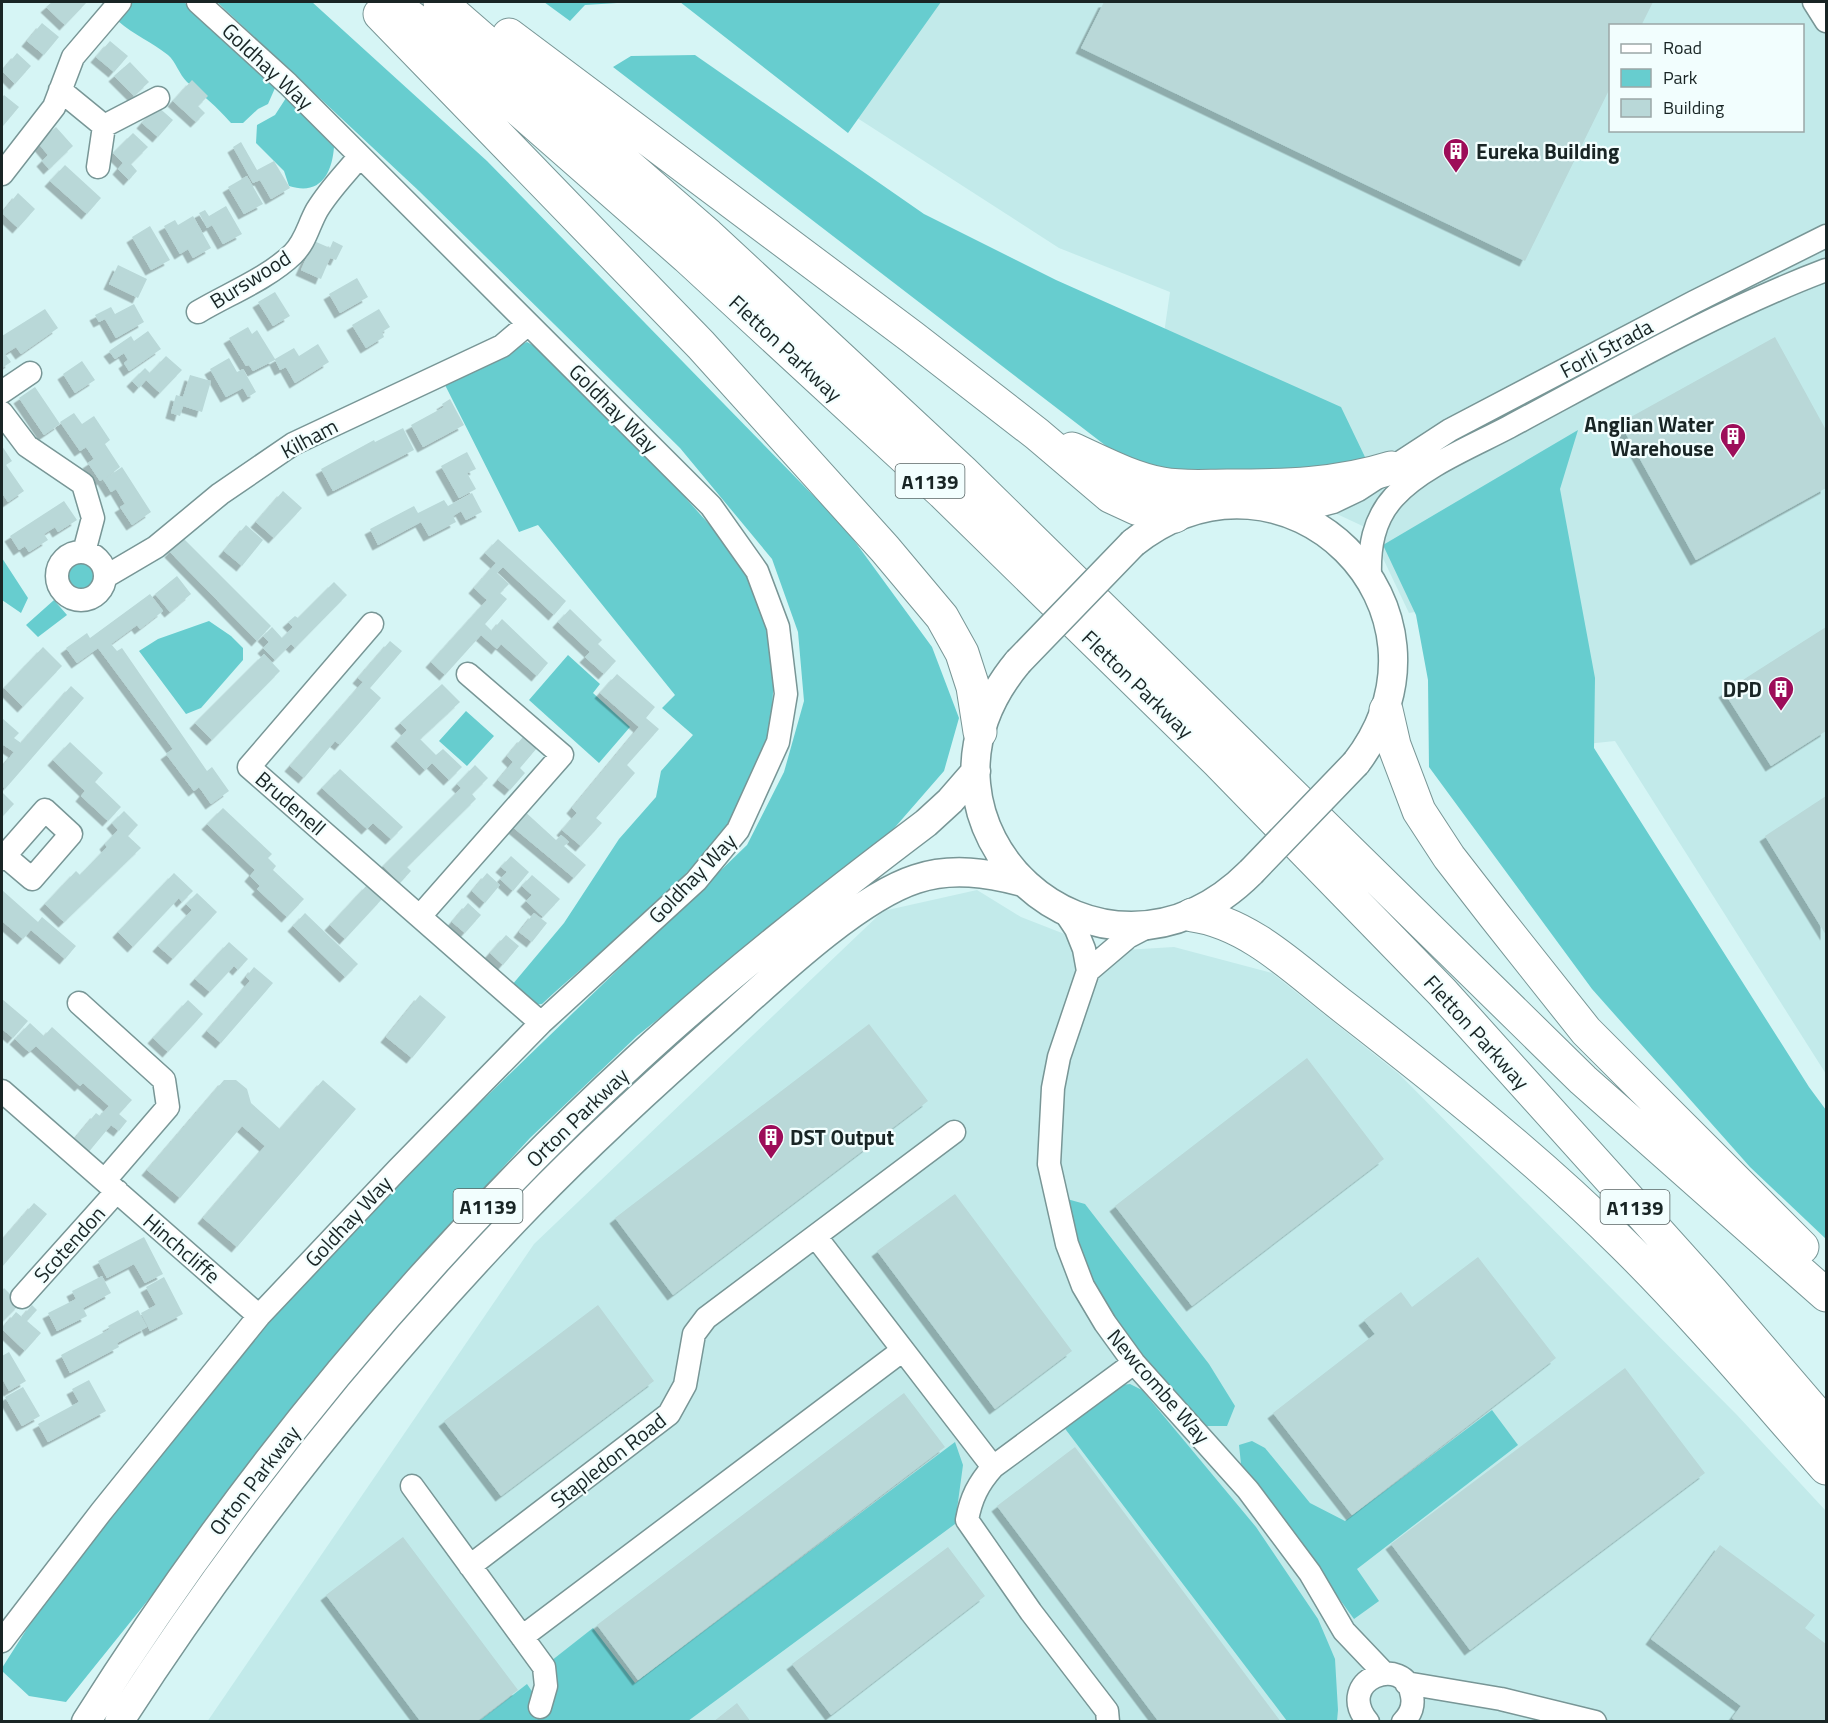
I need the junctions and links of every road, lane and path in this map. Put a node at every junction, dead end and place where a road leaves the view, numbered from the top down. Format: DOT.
graph roads {
  1 [pos="120,2"];
  2 [pos="198,2"];
  3 [pos="368,2"];
  4 [pos="390,2"];
  5 [pos="440,2"];
  6 [pos="464,2"];
  7 [pos="1814,2"];
  8 [pos="1827,21"];
  9 [pos="60,90"];
  10 [pos="158,98"];
  11 [pos="104,126"];
  12 [pos="360,156"];
  13 [pos="98,167"];
  14 [pos="2,174"];
  15 [pos="1827,236"];
  16 [pos="1827,270"];
  17 [pos="198,312"];
  18 [pos="528,324"];
  19 [pos="30,373"];
  20 [pos="2,392"];
  21 [pos="2,413"];
  22 [pos="1037,434"];
  23 [pos="1401,474"];
  24 [pos="1275,508"];
  25 [pos="1175,516"];
  26 [pos="84,552"];
  27 [pos="105,577"];
  28 [pos="1370,577"];
  29 [pos="372,624"];
  30 [pos="468,674"];
  31 [pos="1386,710"];
  32 [pos="980,732"];
  33 [pos="976,771"];
  34 [pos="1023,882"];
  35 [pos="1064,911"];
  36 [pos="421,915"];
  37 [pos="1192,915"];
  38 [pos="1151,925"];
  39 [pos="1088,971"];
  40 [pos="79,1003"];
  41 [pos="541,1023"];
  42 [pos="2,1091"];
  43 [pos="954,1132"];
  44 [pos="111,1185"];
  45 [pos="816,1237"];
  46 [pos="1827,1271"];
  47 [pos="1827,1294"];
  48 [pos="22,1297"];
  49 [pos="259,1316"];
  50 [pos="903,1350"];
  51 [pos="1134,1363"];
  52 [pos="1827,1425"];
  53 [pos="993,1467"];
  54 [pos="1827,1468"];
  55 [pos="412,1486"];
  56 [pos="470,1566"];
  57 [pos="1344,1631"];
  58 [pos="522,1637"];
  59 [pos="2,1641"];
  60 [pos="1384,1673"];
  61 [pos="1406,1683"];
  62 [pos="1361,1690"];
  63 [pos="1456,1693"];
  64 [pos="540,1707"];
  65 [pos="1406,1717"];
  66 [pos="1364,1719"];
  67 [pos="86,1722"];
  68 [pos="119,1722"];
  69 [pos="1108,1722"];
  70 [pos="1595,1722"];
  1 -- 9 [label="street"];
  2 -- 12 [label="street, Goldhay Way"];
  3 -- 32 [label="highway"];
  4 -- 52 [label="highway, Fletton Parkway / A1139"];
  5 -- 47 [label="highway, Fletton Parkway / A1139"];
  6 -- 22 [label="highway"];
  7 -- 8 [label="street"];
  9 -- 11 [label="street"];
  9 -- 14 [label="street"];
  10 -- 11 [label="street"];
  11 -- 13 [label="street"];
  12 -- 17 [label="street, Burswood"];
  12 -- 18 [label="street, Goldhay Way"];
  15 -- 23 [label="street, Forli Strada"];
  16 -- 23 [label="street, Forli Strada"];
  18 -- 27 [label="street, Kilham"];
  18 -- 41 [label="street, Goldhay Way"];
  19 -- 20 [label="street"];
  21 -- 26 [label="street"];
  22 -- 23 [label="highway"];
  22 -- 25 [label="highway"];
  23 -- 24 [label="street"];
  23 -- 28 [label="street"];
  24 -- 25 [label="main road"];
  24 -- 28 [label="main road"];
  25 -- 32 [label="main road, bridge"];
  26 -- 27 [label="street"];
  26 -- 27 [label="street, Kilham"];
  28 -- 31 [label="main road"];
  29 -- 36 [label="street, Brudenell"];
  30 -- 36 [label="street"];
  31 -- 37 [label="main road, bridge"];
  31 -- 46 [label="highway"];
  32 -- 33 [label="main road"];
  33 -- 34 [label="main road"];
  33 -- 67 [label="main road, Orton Parkway / A1139"];
  34 -- 35 [label="main road"];
  34 -- 68 [label="main road, Orton Parkway / A1139"];
  35 -- 38 [label="main road"];
  35 -- 39 [label="street"];
  36 -- 41 [label="street, Brudenell"];
  37 -- 38 [label="main road"];
  37 -- 54 [label="highway"];
  38 -- 39 [label="street"];
  39 -- 51 [label="street, Newcombe Way"];
  40 -- 44 [label="street"];
  41 -- 49 [label="street, Goldhay Way"];
  42 -- 44 [label="street, Hinchcliffe"];
  43 -- 45 [label="street, Stapledon Road"];
  44 -- 48 [label="street, Scotendon"];
  44 -- 49 [label="street, Hinchcliffe"];
  45 -- 50 [label="street"];
  45 -- 56 [label="street, Stapledon Road"];
  49 -- 59 [label="street, Goldhay Way"];
  50 -- 53 [label="street"];
  50 -- 58 [label="street"];
  51 -- 53 [label="street"];
  51 -- 57 [label="street, Newcombe Way"];
  53 -- 69 [label="street"];
  55 -- 56 [label="street"];
  56 -- 58 [label="street"];
  57 -- 60 [label="street, Newcombe Way"];
  57 -- 62 [label="street, Newcombe Way"];
  58 -- 64 [label="street"];
  60 -- 61 [label="street"];
  60 -- 62 [label="street"];
  61 -- 63 [label="street"];
  61 -- 65 [label="street"];
  62 -- 66 [label="street, Newcombe Way"];
  63 -- 65 [label="street"];
  63 -- 70 [label="street"];
}
